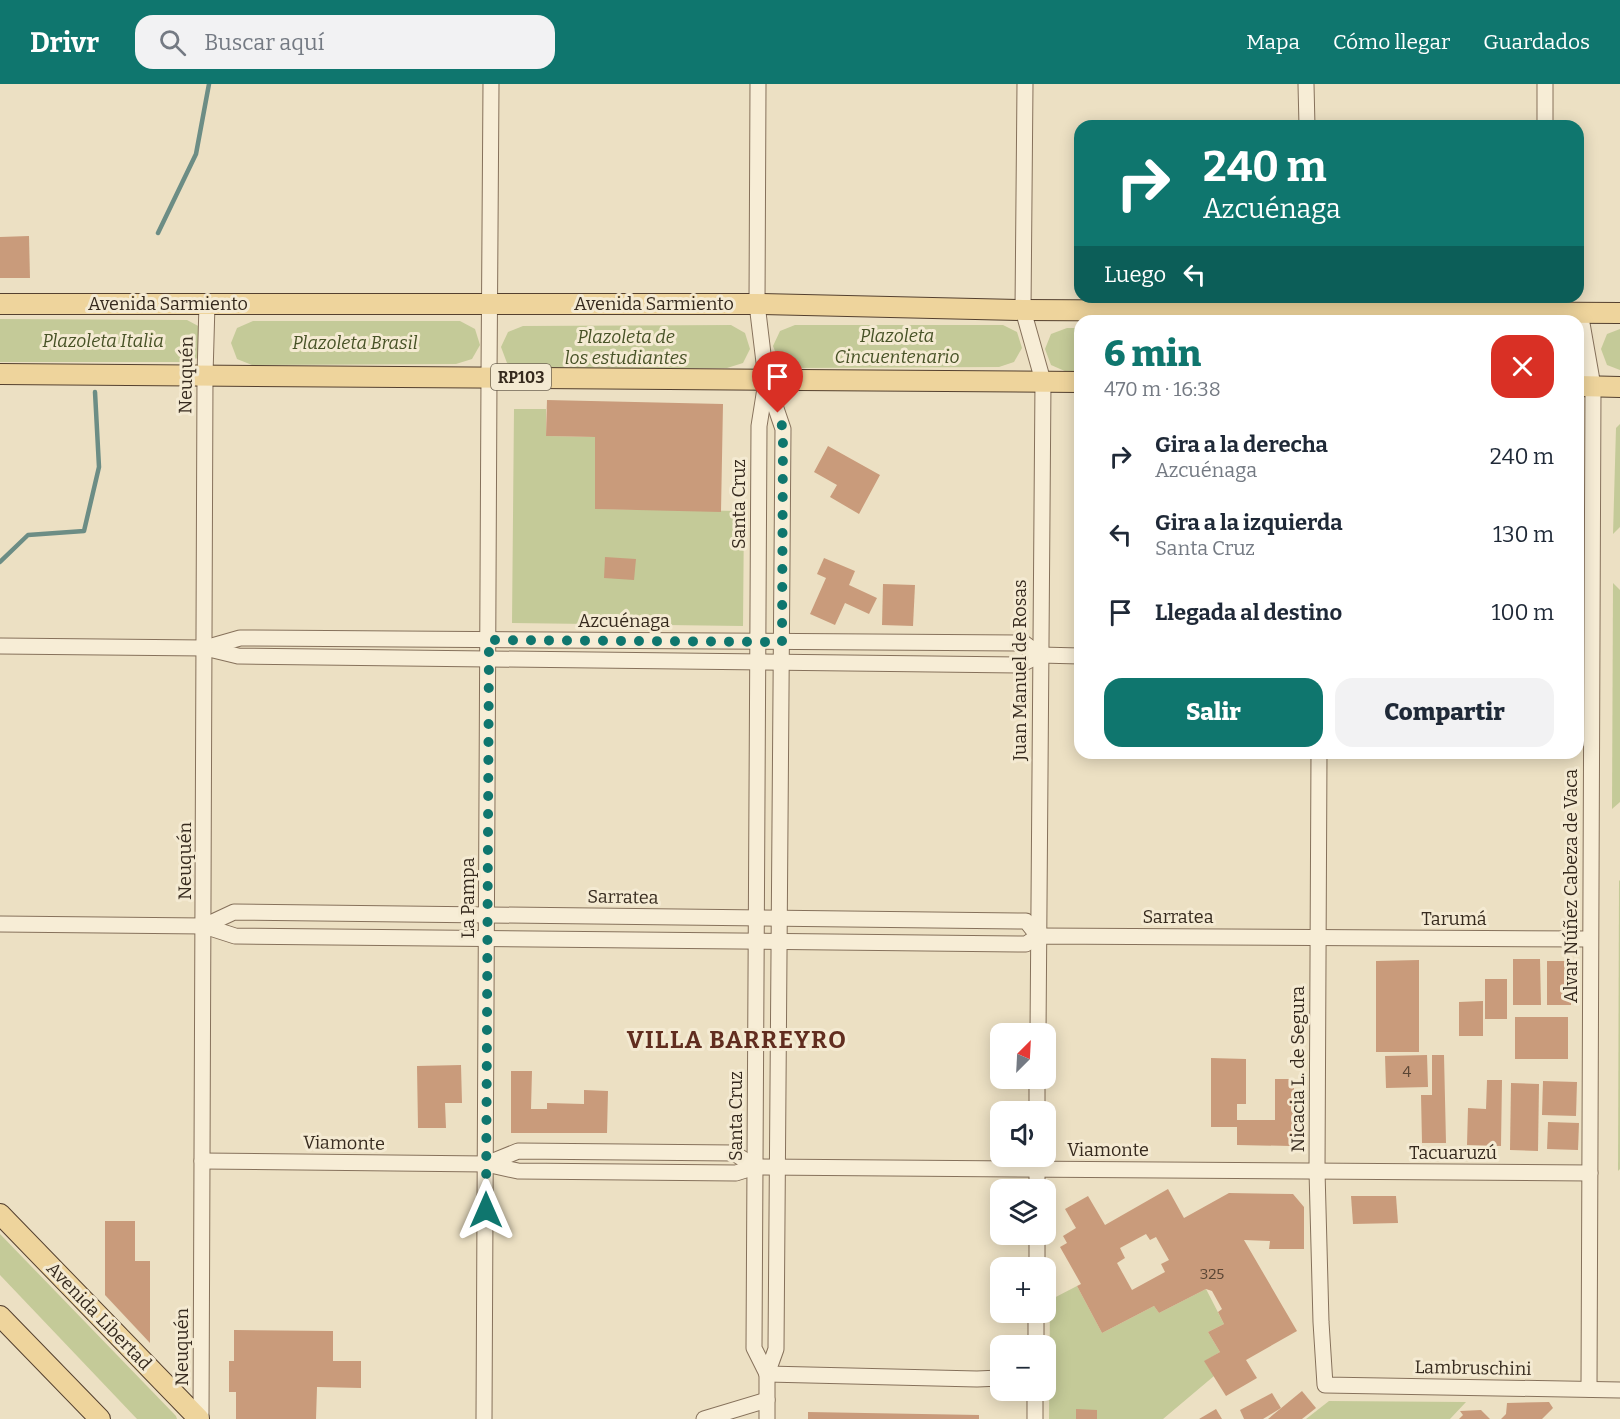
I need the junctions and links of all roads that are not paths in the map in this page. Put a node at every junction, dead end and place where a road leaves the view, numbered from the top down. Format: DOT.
graph roads {
  1 [pos="491,84"];
  2 [pos="758,84"];
  3 [pos="1025,84"];
  4 [pos="1306,84"];
  5 [pos="1545,84"];
  6 [pos="1307,120"];
  7 [pos="1545,120"];
  8 [pos="0,304"];
  9 [pos="207,304"];
  10 [pos="490,304"];
  11 [pos="757,304"];
  12 [pos="1545,305"];
  13 [pos="1023,310"];
  14 [pos="1309,310"];
  15 [pos="1580,312"];
  16 [pos="1620,313"];
  17 [pos="1580,315"];
  18 [pos="0,374"];
  19 [pos="205,375"];
  20 [pos="489,377"];
  21 [pos="766,379"];
  22 [pos="1043,381"];
  23 [pos="1074,382"];
  24 [pos="1585,386"];
  25 [pos="1620,387"];
  26 [pos="489,640"];
  27 [pos="758,641"];
  28 [pos="782,642"];
  29 [pos="0,646"];
  30 [pos="205,648"];
  31 [pos="1040,655"];
  32 [pos="1074,656"];
  33 [pos="488,659"];
  34 [pos="1585,660"];
  35 [pos="758,662"];
  36 [pos="781,662"];
  37 [pos="1319,759"];
  38 [pos="487,915"];
  39 [pos="757,918"];
  40 [pos="779,919"];
  41 [pos="0,924"];
  42 [pos="204,926"];
  43 [pos="1038,936"];
  44 [pos="487,938"];
  45 [pos="1318,938"];
  46 [pos="1590,939"];
  47 [pos="757,941"];
  48 [pos="779,941"];
  49 [pos="1038,1023"];
  50 [pos="202,1161"];
  51 [pos="486,1164"];
  52 [pos="990,1164"];
  53 [pos="1056,1164"];
  54 [pos="755,1167"];
  55 [pos="777,1167"];
  56 [pos="1317,1171"];
  57 [pos="1590,1173"];
  58 [pos="0,1214"];
  59 [pos="0,1316"];
  60 [pos="767,1374"];
  61 [pos="990,1378"];
  62 [pos="1325,1385"];
  63 [pos="1589,1389"];
  64 [pos="1620,1390"];
  65 [pos="767,1400"];
  66 [pos="1035,1401"];
  67 [pos="100,1419"];
  68 [pos="200,1419"];
  69 [pos="484,1419"];
  70 [pos="704,1419"];
  71 [pos="767,1419"];
  72 [pos="1035,1419"];
  1 -- 10 [label="street, La Pampa"];
  2 -- 11 [label="street"];
  3 -- 13 [label="street, Juan Manuel de Rosas"];
  4 -- 6 [label="street"];
  5 -- 7 [label="street"];
  8 -- 9 [label="main road, Avenida Sarmiento"];
  9 -- 10 [label="main road, Avenida Sarmiento"];
  9 -- 19 [label="street, Neuquén"];
  10 -- 11 [label="main road, Avenida Sarmiento"];
  10 -- 20 [label="street, La Pampa"];
  11 -- 13 [label="main road, Avenida Sarmiento"];
  11 -- 21 [label="street"];
  12 -- 14 [label="main road, Avenida Sarmiento"];
  12 -- 15 [label="main road, Avenida Sarmiento"];
  13 -- 14 [label="main road, Avenida Sarmiento"];
  13 -- 22 [label="street, Juan Manuel de Rosas"];
  15 -- 16 [label="main road, Avenida Sarmiento"];
  15 -- 17 [label="street, Alvar Núñez Cabeza de Vaca"];
  18 -- 19 [label="main road, RP103"];
  19 -- 20 [label="main road, RP103"];
  19 -- 30 [label="street, Neuquén"];
  20 -- 21 [label="main road, RP103"];
  20 -- 26 [label="street, La Pampa"];
  21 -- 22 [label="main road, RP103"];
  21 -- 27 [label="street, Santa Cruz"];
  21 -- 28 [label="street, Santa Cruz"];
  22 -- 23 [label="main road, RP103"];
  22 -- 31 [label="street, Juan Manuel de Rosas"];
  24 -- 25 [label="main road"];
  24 -- 34 [label="street, Alvar Núñez Cabeza de Vaca"];
  26 -- 27 [label="street, Azcuénaga"];
  26 -- 30 [label="street, Azcuénaga"];
  26 -- 33 [label="street, La Pampa"];
  27 -- 28 [label="street, Azcuénaga"];
  27 -- 35 [label="street, Santa Cruz"];
  28 -- 31 [label="street, Azcuénaga"];
  28 -- 36 [label="street, Santa Cruz"];
  29 -- 30 [label="street, Azcuénaga"];
  30 -- 33 [label="street, Azcuénaga"];
  30 -- 42 [label="street, Neuquén"];
  31 -- 32 [label="street, Azcuénaga"];
  31 -- 36 [label="street, Azcuénaga"];
  31 -- 43 [label="street, Juan Manuel de Rosas"];
  33 -- 35 [label="street, Azcuénaga"];
  33 -- 38 [label="street, La Pampa"];
  34 -- 46 [label="street, Alvar Núñez Cabeza de Vaca"];
  35 -- 36 [label="street, Azcuénaga"];
  35 -- 39 [label="street, Santa Cruz"];
  36 -- 40 [label="street, Santa Cruz"];
  37 -- 45 [label="street, Nicacia L. de Segura"];
  38 -- 39 [label="street, Sarratea"];
  38 -- 42 [label="street, Sarratea"];
  38 -- 44 [label="street, La Pampa"];
  39 -- 40 [label="street, Sarratea"];
  39 -- 47 [label="street, Santa Cruz"];
  40 -- 43 [label="street, Sarratea"];
  40 -- 48 [label="street, Santa Cruz"];
  41 -- 42 [label="street, Sarratea"];
  42 -- 44 [label="street, Sarratea"];
  42 -- 50 [label="street, Neuquén"];
  43 -- 45 [label="street, Sarratea"];
  43 -- 48 [label="street, Sarratea"];
  43 -- 49 [label="street, Juan Manuel de Rosas"];
  44 -- 47 [label="street, Sarratea"];
  44 -- 51 [label="street, La Pampa"];
  45 -- 46 [label="street, Tarumá"];
  45 -- 56 [label="street, Nicacia L. de Segura"];
  46 -- 57 [label="street, Alvar Núñez Cabeza de Vaca"];
  47 -- 48 [label="street, Sarratea"];
  47 -- 54 [label="street, Santa Cruz"];
  48 -- 55 [label="street, Santa Cruz"];
  50 -- 51 [label="street, Viamonte"];
  50 -- 68 [label="street, Neuquén"];
  51 -- 54 [label="street, Viamonte"];
  51 -- 69 [label="street, La Pampa"];
  52 -- 55 [label="street, Viamonte"];
  53 -- 56 [label="street, Viamonte"];
  54 -- 55 [label="street, Viamonte"];
  54 -- 60 [label="street, Santa Cruz"];
  55 -- 60 [label="street, Santa Cruz"];
  56 -- 57 [label="street, Tacuaruzú"];
  56 -- 62 [label="street, Nicacia L. de Segura"];
  57 -- 63 [label="street, Alvar Núñez Cabeza de Vaca"];
  58 -- 68 [label="main road, Avenida Libertad"];
  59 -- 67 [label="main road"];
  60 -- 61 [label="street"];
  60 -- 65 [label="street, Santa Cruz"];
  62 -- 63 [label="street, Lambruschini"];
  63 -- 64 [label="street, Lambruschini"];
  65 -- 70 [label="street"];
  65 -- 71 [label="street, Santa Cruz"];
  66 -- 72 [label="street"];
}
